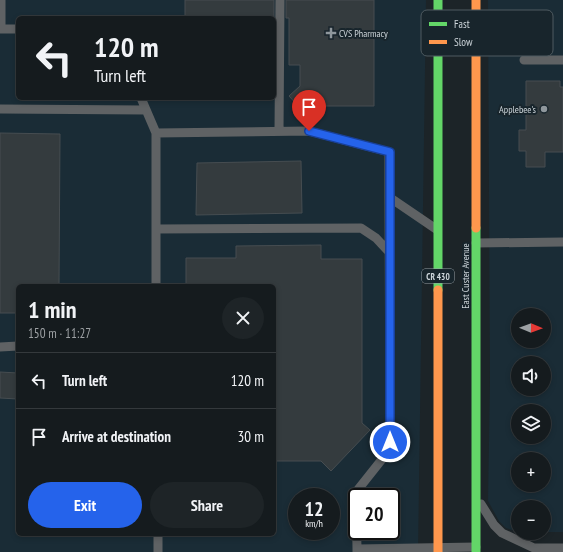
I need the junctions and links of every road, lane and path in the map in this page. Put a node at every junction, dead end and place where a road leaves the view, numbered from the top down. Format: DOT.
graph roads {
  1 [pos="1,0"];
  2 [pos="280,0"];
  3 [pos="1,29"];
  4 [pos="16,29"];
  5 [pos="438,56"];
  6 [pos="476,56"];
  7 [pos="524,60"];
  8 [pos="563,60"];
  9 [pos="142,100"];
  10 [pos="0,109"];
  11 [pos="146,110"];
  12 [pos="279,131"];
  13 [pos="156,133"];
  14 [pos="389,197"];
  15 [pos="156,230"];
  16 [pos="438,231"];
  17 [pos="563,242"];
  18 [pos="476,243"];
  19 [pos="389,252"];
  20 [pos="156,284"];
  21 [pos="16,346"];
  22 [pos="0,347"];
  23 [pos="475,495"];
  24 [pos="158,536"];
  25 [pos="563,548"];
  26 [pos="438,550"];
  27 [pos="476,550"];
  28 [pos="530,550"];
  29 [pos="357,551"];
  30 [pos="158,552"];
  1 -- 3 [label="lane"];
  2 -- 12 [label="lane"];
  3 -- 4 [label="lane"];
  5 -- 16 [label="main road, CR 430"];
  6 -- 18 [label="main road, East Custer Avenue"];
  7 -- 8 [label="lane"];
  9 -- 11 [label="lane"];
  10 -- 11 [label="lane"];
  11 -- 13 [label="lane"];
  12 -- 13 [label="lane"];
  12 -- 14 [label="lane"];
  13 -- 15 [label="lane"];
  14 -- 16 [label="lane"];
  14 -- 19 [label="lane"];
  15 -- 19 [label="lane"];
  15 -- 20 [label="lane"];
  16 -- 26 [label="main road, CR 430"];
  17 -- 18 [label="lane"];
  18 -- 23 [label="main road, East Custer Avenue"];
  19 -- 29 [label="lane"];
  21 -- 22 [label="lane"];
  23 -- 27 [label="main road, East Custer Avenue"];
  23 -- 28 [label="lane"];
  24 -- 30 [label="lane"];
  25 -- 28 [label="lane"];
  26 -- 27 [label="lane"];
  26 -- 29 [label="lane"];
}
